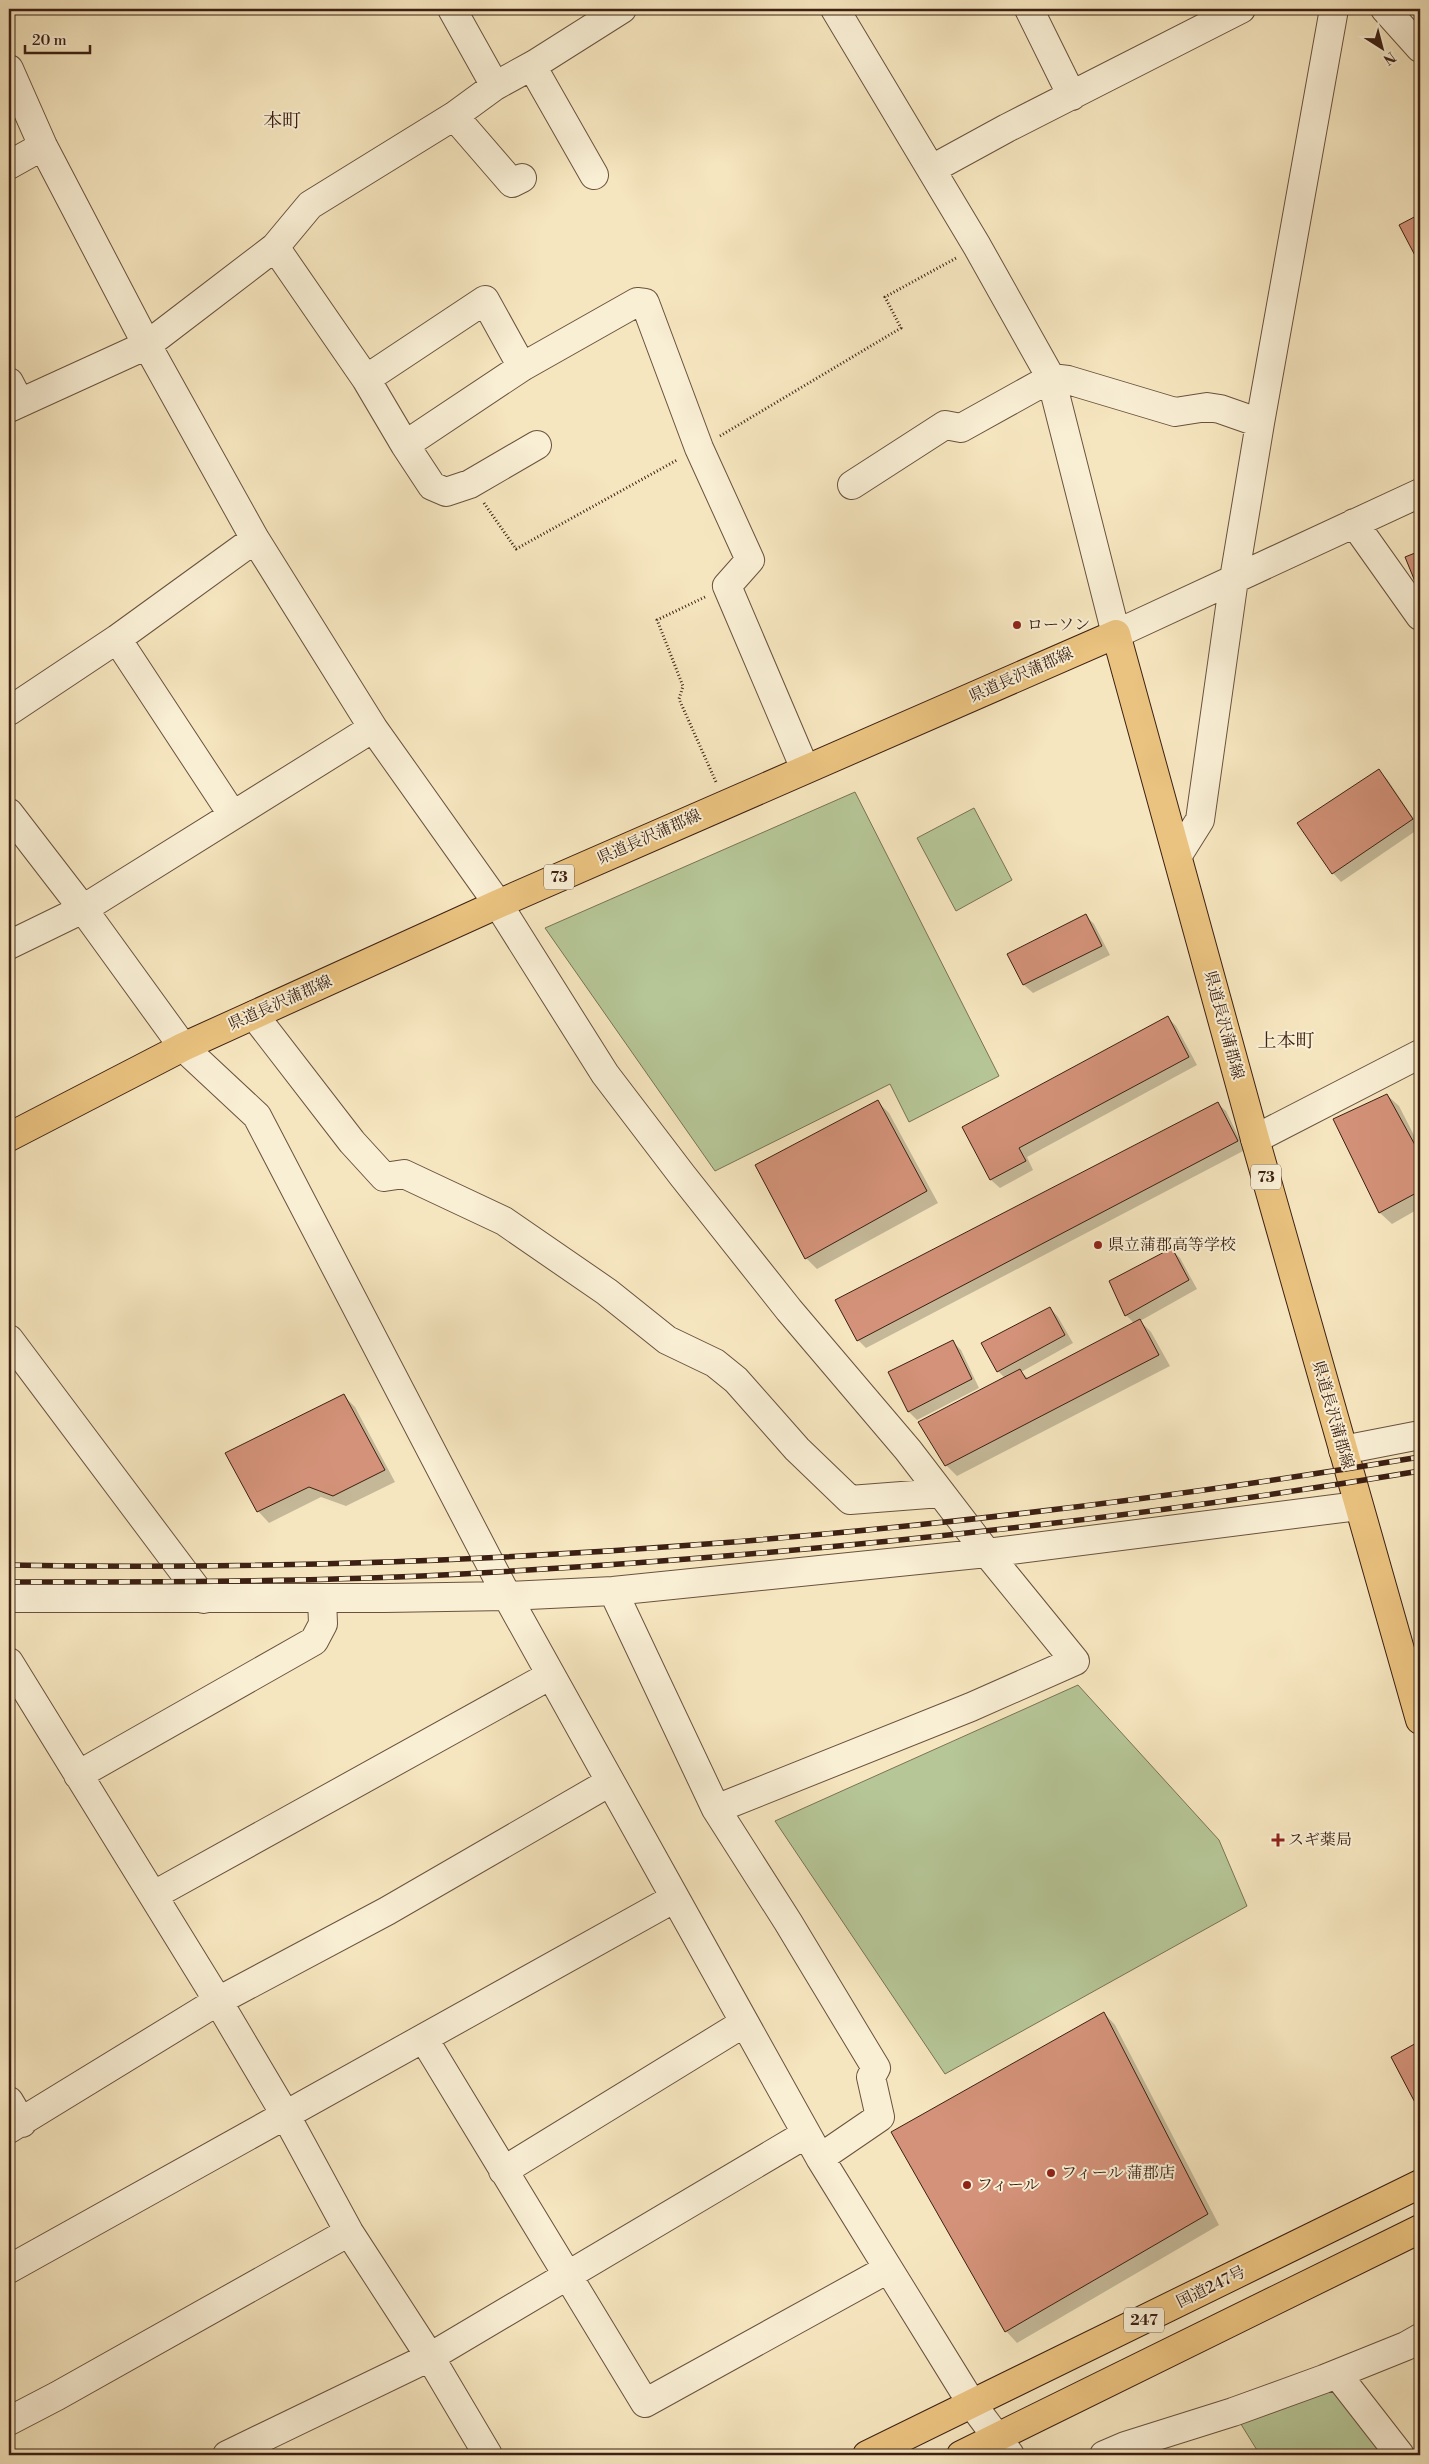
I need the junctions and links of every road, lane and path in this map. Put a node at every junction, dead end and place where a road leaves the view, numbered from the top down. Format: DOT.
graph roads {
  1 [pos="452,9"];
  2 [pos="835,9"];
  3 [pos="1029,9"];
  4 [pos="1242,9"];
  5 [pos="1334,9"];
  6 [pos="1385,9"];
  7 [pos="611,12"];
  8 [pos="1420,48"];
  9 [pos="532,66"];
  10 [pos="9,70"];
  11 [pos="495,86"];
  12 [pos="1072,96"];
  13 [pos="454,116"];
  14 [pos="43,146"];
  15 [pos="9,165"];
  16 [pos="932,169"];
  17 [pos="594,175"];
  18 [pos="522,178"];
  19 [pos="977,246"];
  20 [pos="275,247"];
  21 [pos="147,345"];
  22 [pos="522,367"];
  23 [pos="366,378"];
  24 [pos="1051,378"];
  25 [pos="12,398"];
  26 [pos="1260,423"];
  27 [pos="405,445"];
  28 [pos="537,445"];
  29 [pos="699,448"];
  30 [pos="470,484"];
  31 [pos="852,485"];
  32 [pos="1420,493"];
  33 [pos="1354,523"];
  34 [pos="255,538"];
  35 [pos="1234,579"];
  36 [pos="727,586"];
  37 [pos="1420,616"];
  38 [pos="1116,634"];
  39 [pos="116,639"];
  40 [pos="9,711"];
  41 [pos="373,728"];
  42 [pos="805,769"];
  43 [pos="726,803"];
  44 [pos="9,813"];
  45 [pos="232,814"];
  46 [pos="1178,855"];
  47 [pos="498,904"];
  48 [pos="83,908"];
  49 [pos="9,945"];
  50 [pos="254,1015"];
  51 [pos="183,1047"];
  52 [pos="1420,1054"];
  53 [pos="9,1137"];
  54 [pos="1255,1139"];
  55 [pos="9,1340"];
  56 [pos="1420,1435"];
  57 [pos="1342,1450"];
  58 [pos="941,1493"];
  59 [pos="1358,1506"];
  60 [pos="987,1553"];
  61 [pos="613,1591"];
  62 [pos="506,1596"];
  63 [pos="9,1598"];
  64 [pos="322,1598"];
  65 [pos="204,1599"];
  66 [pos="9,1662"];
  67 [pos="551,1675"];
  68 [pos="1419,1712"];
  69 [pos="78,1775"];
  70 [pos="610,1782"];
  71 [pos="716,1809"];
  72 [pos="154,1895"];
  73 [pos="675,1898"];
  74 [pos="218,2001"];
  75 [pos="744,2023"];
  76 [pos="424,2039"];
  77 [pos="286,2116"];
  78 [pos="13,2118"];
  79 [pos="806,2134"];
  80 [pos="820,2158"];
  81 [pos="503,2171"];
  82 [pos="1420,2184"];
  83 [pos="1420,2229"];
  84 [pos="349,2232"];
  85 [pos="9,2269"];
  86 [pos="888,2269"];
  87 [pos="568,2277"];
  88 [pos="1420,2338"];
  89 [pos="430,2357"];
  90 [pos="1337,2374"];
  91 [pos="972,2404"];
  92 [pos="9,2421"];
  93 [pos="1004,2447"];
  94 [pos="227,2455"];
  95 [pos="488,2455"];
  96 [pos="867,2455"];
  97 [pos="961,2455"];
  98 [pos="1104,2455"];
  99 [pos="1400,2455"];
  1 -- 11 [label="street"];
  2 -- 16 [label="street"];
  3 -- 12 [label="street"];
  4 -- 12 [label="street"];
  5 -- 26 [label="street"];
  6 -- 8 [label="street"];
  7 -- 9 [label="street"];
  9 -- 11 [label="street"];
  9 -- 17 [label="street"];
  10 -- 14 [label="street"];
  11 -- 13 [label="street"];
  12 -- 16 [label="street"];
  13 -- 18 [label="street"];
  13 -- 20 [label="street"];
  14 -- 15 [label="street"];
  14 -- 21 [label="street"];
  16 -- 19 [label="street"];
  19 -- 24 [label="street"];
  19 -- 29 [label="path"];
  20 -- 21 [label="street"];
  20 -- 23 [label="street"];
  21 -- 25 [label="street"];
  21 -- 34 [label="street"];
  22 -- 23 [label="street"];
  22 -- 27 [label="street"];
  22 -- 29 [label="street"];
  23 -- 27 [label="street"];
  24 -- 26 [label="street"];
  24 -- 31 [label="street"];
  24 -- 38 [label="street"];
  26 -- 35 [label="street"];
  27 -- 30 [label="street"];
  28 -- 30 [label="street"];
  29 -- 30 [label="path"];
  29 -- 36 [label="street"];
  32 -- 33 [label="street"];
  33 -- 35 [label="street"];
  33 -- 37 [label="street"];
  34 -- 39 [label="street"];
  34 -- 41 [label="street"];
  35 -- 38 [label="street"];
  35 -- 46 [label="street"];
  36 -- 42 [label="street"];
  36 -- 43 [label="path"];
  38 -- 42 [label="main road, 県道長沢蒲郡線 / 73"];
  38 -- 46 [label="main road, 県道長沢蒲郡線 / 73"];
  39 -- 40 [label="street"];
  39 -- 45 [label="street"];
  41 -- 45 [label="street"];
  41 -- 47 [label="street"];
  42 -- 43 [label="main road, 県道長沢蒲郡線 / 73"];
  43 -- 47 [label="main road, 県道長沢蒲郡線 / 73"];
  44 -- 48 [label="street"];
  45 -- 48 [label="street"];
  46 -- 54 [label="main road, 県道長沢蒲郡線 / 73"];
  47 -- 50 [label="main road, 県道長沢蒲郡線 / 73"];
  47 -- 58 [label="street"];
  48 -- 49 [label="street"];
  48 -- 51 [label="street"];
  50 -- 51 [label="main road, 県道長沢蒲郡線 / 73"];
  50 -- 58 [label="street"];
  51 -- 53 [label="main road, 県道長沢蒲郡線 / 73"];
  51 -- 62 [label="street"];
  52 -- 54 [label="street"];
  54 -- 57 [label="main road, 県道長沢蒲郡線 / 73"];
  55 -- 65 [label="street"];
  56 -- 57 [label="street"];
  57 -- 59 [label="main road, 県道長沢蒲郡線 / 73"];
  58 -- 60 [label="street"];
  59 -- 60 [label="street"];
  59 -- 68 [label="main road, 県道長沢蒲郡線 / 73"];
  60 -- 61 [label="street"];
  60 -- 71 [label="street"];
  61 -- 62 [label="street"];
  61 -- 71 [label="street"];
  62 -- 64 [label="street"];
  62 -- 67 [label="street"];
  63 -- 65 [label="street"];
  64 -- 65 [label="street"];
  64 -- 69 [label="street"];
  66 -- 69 [label="street"];
  67 -- 70 [label="street"];
  67 -- 72 [label="street"];
  69 -- 72 [label="street"];
  70 -- 73 [label="street"];
  70 -- 74 [label="street"];
  71 -- 80 [label="street"];
  72 -- 74 [label="street"];
  73 -- 75 [label="street"];
  73 -- 76 [label="street"];
  74 -- 77 [label="street"];
  74 -- 78 [label="street"];
  75 -- 79 [label="street"];
  75 -- 81 [label="street"];
  76 -- 77 [label="street"];
  76 -- 81 [label="street"];
  77 -- 84 [label="street"];
  77 -- 85 [label="street"];
  79 -- 80 [label="street"];
  79 -- 87 [label="street"];
  80 -- 86 [label="street"];
  81 -- 87 [label="street"];
  82 -- 91 [label="main road, 国道247号 / 247"];
  83 -- 93 [label="main road, 247"];
  84 -- 89 [label="street"];
  84 -- 92 [label="street"];
  86 -- 87 [label="street"];
  86 -- 91 [label="street"];
  87 -- 89 [label="street"];
  88 -- 90 [label="street"];
  89 -- 94 [label="street"];
  89 -- 95 [label="street"];
  90 -- 98 [label="street"];
  90 -- 99 [label="street"];
  91 -- 93 [label="street"];
  91 -- 96 [label="main road, 国道247号 / 247"];
  93 -- 97 [label="main road, 247"];
}
